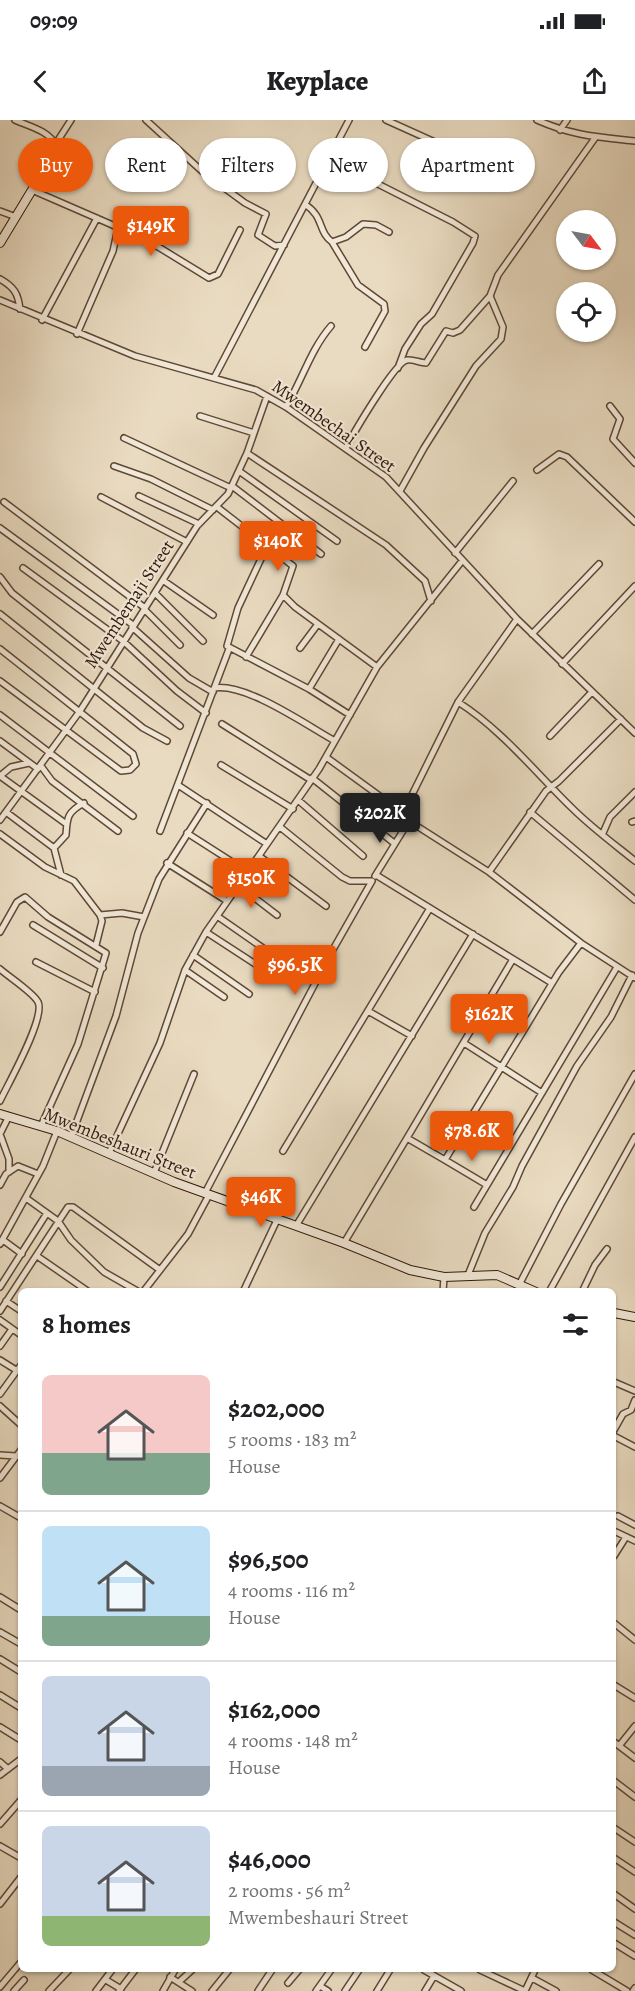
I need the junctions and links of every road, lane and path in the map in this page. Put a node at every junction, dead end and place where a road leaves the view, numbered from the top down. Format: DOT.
graph roads {
  1 [pos="15,120"];
  2 [pos="71,120"];
  3 [pos="146,120"];
  4 [pos="349,120"];
  5 [pos="386,120"];
  6 [pos="537,120"];
  7 [pos="567,120"];
  8 [pos="560,130"];
  9 [pos="51,138"];
  10 [pos="60,138"];
  11 [pos="340,138"];
  12 [pos="426,138"];
  13 [pos="595,138"];
  14 [pos="635,141"];
  15 [pos="388,190"];
  16 [pos="31,192"];
  17 [pos="37,192"];
  18 [pos="313,192"];
  19 [pos="306,205"];
  20 [pos="0,211"];
  21 [pos="16,217"];
  22 [pos="97,218"];
  23 [pos="118,228"];
  24 [pos="240,230"];
  25 [pos="389,232"];
  26 [pos="332,242"];
  27 [pos="0,243"];
  28 [pos="286,244"];
  29 [pos="0,279"];
  30 [pos="490,296"];
  31 [pos="0,300"];
  32 [pos="20,309"];
  33 [pos="42,320"];
  34 [pos="331,326"];
  35 [pos="77,334"];
  36 [pos="365,347"];
  37 [pos="398,368"];
  38 [pos="214,378"];
  39 [pos="267,396"];
  40 [pos="610,406"];
  41 [pos="286,407"];
  42 [pos="200,416"];
  43 [pos="254,433"];
  44 [pos="124,438"];
  45 [pos="346,448"];
  46 [pos="247,453"];
  47 [pos="635,463"];
  48 [pos="114,465"];
  49 [pos="537,470"];
  50 [pos="239,471"];
  51 [pos="513,481"];
  52 [pos="231,487"];
  53 [pos="400,491"];
  54 [pos="140,496"];
  55 [pos="101,497"];
  56 [pos="4,501"];
  57 [pos="215,509"];
  58 [pos="635,522"];
  59 [pos="199,524"];
  60 [pos="0,528"];
  61 [pos="187,542"];
  62 [pos="337,542"];
  63 [pos="267,546"];
  64 [pos="455,553"];
  65 [pos="321,554"];
  66 [pos="462,561"];
  67 [pos="599,564"];
  68 [pos="23,568"];
  69 [pos="0,577"];
  70 [pos="164,581"];
  71 [pos="635,586"];
  72 [pos="155,593"];
  73 [pos="283,595"];
  74 [pos="431,601"];
  75 [pos="145,608"];
  76 [pos="0,614"];
  77 [pos="213,615"];
  78 [pos="517,619"];
  79 [pos="318,624"];
  80 [pos="133,626"];
  81 [pos="532,634"];
  82 [pos="339,639"];
  83 [pos="123,641"];
  84 [pos="203,641"];
  85 [pos="180,645"];
  86 [pos="300,648"];
  87 [pos="0,649"];
  88 [pos="229,649"];
  89 [pos="246,657"];
  90 [pos="562,664"];
  91 [pos="107,667"];
  92 [pos="377,667"];
  93 [pos="0,681"];
  94 [pos="93,688"];
  95 [pos="309,689"];
  96 [pos="214,690"];
  97 [pos="592,692"];
  98 [pos="458,702"];
  99 [pos="80,711"];
  100 [pos="206,713"];
  101 [pos="0,715"];
  102 [pos="350,716"];
  103 [pos="621,719"];
  104 [pos="222,724"];
  105 [pos="180,726"];
  106 [pos="65,731"];
  107 [pos="635,733"];
  108 [pos="550,736"];
  109 [pos="0,741"];
  110 [pos="166,741"];
  111 [pos="335,741"];
  112 [pos="50,754"];
  113 [pos="326,757"];
  114 [pos="29,763"];
  115 [pos="221,765"];
  116 [pos="39,768"];
  117 [pos="312,779"];
  118 [pos="178,785"];
  119 [pos="551,786"];
  120 [pos="21,790"];
  121 [pos="635,792"];
  122 [pos="298,800"];
  123 [pos="84,803"];
  124 [pos="207,803"];
  125 [pos="0,806"];
  126 [pos="292,809"];
  127 [pos="6,811"];
  128 [pos="530,812"];
  129 [pos="403,813"];
  130 [pos="133,816"];
  131 [pos="0,820"];
  132 [pos="409,821"];
  133 [pos="65,823"];
  134 [pos="280,827"];
  135 [pos="118,831"];
  136 [pos="160,831"];
  137 [pos="187,833"];
  138 [pos="603,833"];
  139 [pos="0,834"];
  140 [pos="394,843"];
  141 [pos="267,844"];
  142 [pos="54,848"];
  143 [pos="259,856"];
  144 [pos="363,856"];
  145 [pos="635,861"];
  146 [pos="167,863"];
  147 [pos="248,872"];
  148 [pos="489,872"];
  149 [pos="376,874"];
  150 [pos="61,875"];
  151 [pos="372,881"];
  152 [pos="239,886"];
  153 [pos="635,900"];
  154 [pos="227,902"];
  155 [pos="326,906"];
  156 [pos="430,908"];
  157 [pos="100,915"];
  158 [pos="277,915"];
  159 [pos="217,916"];
  160 [pos="144,917"];
  161 [pos="33,925"];
  162 [pos="0,932"];
  163 [pos="206,932"];
  164 [pos="473,934"];
  165 [pos="581,943"];
  166 [pos="96,945"];
  167 [pos="263,948"];
  168 [pos="192,956"];
  169 [pos="513,959"];
  170 [pos="36,962"];
  171 [pos="617,967"];
  172 [pos="103,968"];
  173 [pos="0,969"];
  174 [pos="185,970"];
  175 [pos="266,971"];
  176 [pos="633,976"];
  177 [pos="552,983"];
  178 [pos="95,992"];
  179 [pos="249,994"];
  180 [pos="224,997"];
  181 [pos="368,1011"];
  182 [pos="412,1036"];
  183 [pos="464,1043"];
  184 [pos="502,1067"];
  185 [pos="194,1074"];
  186 [pos="635,1074"];
  187 [pos="542,1093"];
  188 [pos="0,1101"];
  189 [pos="0,1114"];
  190 [pos="9,1116"];
  191 [pos="41,1126"];
  192 [pos="57,1131"];
  193 [pos="71,1137"];
  194 [pos="635,1137"];
  195 [pos="407,1138"];
  196 [pos="629,1148"];
  197 [pos="283,1151"];
  198 [pos="635,1152"];
  199 [pos="109,1153"];
  200 [pos="445,1160"];
  201 [pos="9,1172"];
  202 [pos="154,1173"];
  203 [pos="38,1174"];
  204 [pos="0,1185"];
  205 [pos="487,1185"];
  206 [pos="207,1194"];
  207 [pos="26,1198"];
  208 [pos="474,1206"];
  209 [pos="47,1213"];
  210 [pos="277,1220"];
  211 [pos="58,1221"];
  212 [pos="296,1226"];
  213 [pos="2,1242"];
  214 [pos="344,1243"];
  215 [pos="608,1249"];
  216 [pos="22,1254"];
  217 [pos="37,1257"];
  218 [pos="160,1270"];
  219 [pos="468,1275"];
  220 [pos="444,1277"];
  221 [pos="519,1285"];
  222 [pos="0,1287"];
  223 [pos="83,1288"];
  224 [pos="134,1288"];
  225 [pos="144,1288"];
  226 [pos="245,1288"];
  227 [pos="443,1288"];
  228 [pos="526,1288"];
  229 [pos="551,1288"];
  230 [pos="584,1288"];
  231 [pos="6,1301"];
  232 [pos="18,1309"];
  233 [pos="0,1311"];
  234 [pos="616,1313"];
  235 [pos="635,1317"];
  236 [pos="0,1320"];
  237 [pos="12,1329"];
  238 [pos="18,1333"];
  239 [pos="0,1346"];
  240 [pos="0,1360"];
  241 [pos="16,1370"];
  242 [pos="616,1383"];
  243 [pos="635,1391"];
  244 [pos="0,1394"];
  245 [pos="635,1400"];
  246 [pos="0,1406"];
  247 [pos="18,1422"];
  248 [pos="616,1426"];
  249 [pos="616,1437"];
  250 [pos="635,1447"];
  251 [pos="18,1453"];
  252 [pos="18,1454"];
  253 [pos="0,1455"];
  254 [pos="0,1478"];
  255 [pos="0,1506"];
  256 [pos="18,1516"];
  257 [pos="618,1516"];
  258 [pos="635,1525"];
  259 [pos="616,1532"];
  260 [pos="626,1537"];
  261 [pos="635,1541"];
  262 [pos="616,1553"];
  263 [pos="0,1597"];
  264 [pos="18,1608"];
  265 [pos="616,1625"];
  266 [pos="0,1632"];
  267 [pos="635,1640"];
  268 [pos="18,1642"];
  269 [pos="0,1659"];
  270 [pos="18,1670"];
  271 [pos="616,1685"];
  272 [pos="0,1695"];
  273 [pos="635,1698"];
  274 [pos="18,1706"];
  275 [pos="635,1726"];
  276 [pos="0,1727"];
  277 [pos="18,1738"];
  278 [pos="616,1744"];
  279 [pos="635,1758"];
  280 [pos="18,1761"];
  281 [pos="0,1762"];
  282 [pos="8,1769"];
  283 [pos="0,1775"];
  284 [pos="616,1783"];
  285 [pos="635,1797"];
  286 [pos="18,1803"];
  287 [pos="0,1824"];
  288 [pos="616,1829"];
  289 [pos="635,1842"];
  290 [pos="0,1847"];
  291 [pos="18,1856"];
  292 [pos="616,1859"];
  293 [pos="635,1872"];
  294 [pos="18,1881"];
  295 [pos="616,1895"];
  296 [pos="0,1904"];
  297 [pos="635,1909"];
  298 [pos="616,1923"];
  299 [pos="635,1935"];
  300 [pos="616,1944"];
  301 [pos="635,1956"];
  302 [pos="18,1966"];
  303 [pos="67,1972"];
  304 [pos="111,1972"];
  305 [pos="134,1972"];
  306 [pos="174,1972"];
  307 [pos="190,1972"];
  308 [pos="227,1972"];
  309 [pos="271,1972"];
  310 [pos="297,1972"];
  311 [pos="330,1972"];
  312 [pos="358,1972"];
  313 [pos="389,1972"];
  314 [pos="427,1972"];
  315 [pos="484,1972"];
  316 [pos="534,1972"];
  317 [pos="595,1972"];
  318 [pos="434,1976"];
  319 [pos="170,1977"];
  320 [pos="532,1978"];
  321 [pos="24,1980"];
  322 [pos="106,1980"];
  323 [pos="180,1981"];
  324 [pos="288,1983"];
  325 [pos="1,1988"];
  326 [pos="318,1988"];
  327 [pos="120,1990"];
  328 [pos="14,1991"];
  329 [pos="49,1991"];
  330 [pos="96,1991"];
  331 [pos="163,1991"];
  332 [pos="192,1991"];
  333 [pos="212,1991"];
  334 [pos="258,1991"];
  335 [pos="328,1991"];
  336 [pos="345,1991"];
  337 [pos="377,1991"];
  338 [pos="425,1991"];
  339 [pos="461,1991"];
  340 [pos="525,1991"];
  341 [pos="556,1991"];
  342 [pos="627,1991"];
  1 -- 9 [label="street"];
  2 -- 10 [label="street"];
  3 -- 28 [label="street"];
  4 -- 11 [label="street"];
  5 -- 12 [label="street"];
  6 -- 8 [label="street"];
  7 -- 8 [label="street"];
  8 -- 13 [label="street"];
  13 -- 14 [label="street"];
  13 -- 30 [label="street"];
  15 -- 37 [label="street"];
  16 -- 21 [label="street"];
  17 -- 22 [label="street"];
  18 -- 19 [label="street"];
  19 -- 26 [label="street"];
  19 -- 28 [label="street"];
  20 -- 21 [label="street"];
  21 -- 27 [label="street"];
  22 -- 23 [label="street"];
  22 -- 33 [label="street"];
  23 -- 24 [label="street"];
  23 -- 35 [label="street"];
  25 -- 26 [label="street"];
  26 -- 36 [label="street"];
  28 -- 38 [label="street"];
  29 -- 32 [label="street"];
  30 -- 37 [label="street"];
  30 -- 53 [label="street"];
  31 -- 32 [label="street, Mwembechai Street"];
  32 -- 33 [label="street, Mwembechai Street"];
  33 -- 35 [label="street, Mwembechai Street"];
  34 -- 41 [label="street"];
  35 -- 38 [label="street, Mwembechai Street"];
  37 -- 45 [label="street"];
  38 -- 39 [label="street, Mwembechai Street"];
  39 -- 41 [label="street, Mwembechai Street"];
  39 -- 43 [label="street, Mwembemaji Street"];
  40 -- 47 [label="street"];
  41 -- 45 [label="street, Mwembechai Street"];
  42 -- 43 [label="street"];
  43 -- 46 [label="street, Mwembemaji Street"];
  44 -- 52 [label="street"];
  45 -- 53 [label="street, Mwembechai Street"];
  46 -- 50 [label="street, Mwembemaji Street"];
  46 -- 74 [label="street"];
  48 -- 57 [label="street"];
  49 -- 58 [label="street"];
  50 -- 52 [label="street, Mwembemaji Street"];
  50 -- 62 [label="street"];
  51 -- 64 [label="street"];
  52 -- 57 [label="street, Mwembemaji Street"];
  52 -- 65 [label="street"];
  53 -- 64 [label="street, Mwembechai Street"];
  54 -- 59 [label="street"];
  55 -- 61 [label="street"];
  56 -- 75 [label="street"];
  57 -- 59 [label="street, Mwembemaji Street"];
  57 -- 63 [label="street"];
  59 -- 61 [label="street, Mwembemaji Street"];
  60 -- 80 [label="street"];
  61 -- 70 [label="street, Mwembemaji Street"];
  63 -- 73 [label="street"];
  63 -- 88 [label="street"];
  64 -- 66 [label="street, Mwembechai Street"];
  66 -- 74 [label="street"];
  66 -- 78 [label="street, Mwembechai Street"];
  67 -- 81 [label="street"];
  68 -- 83 [label="street"];
  69 -- 91 [label="street"];
  70 -- 72 [label="street, Mwembemaji Street"];
  70 -- 77 [label="street"];
  71 -- 90 [label="street"];
  72 -- 75 [label="street, Mwembemaji Street"];
  72 -- 84 [label="street"];
  73 -- 79 [label="street"];
  73 -- 89 [label="street"];
  74 -- 92 [label="street"];
  75 -- 80 [label="street, Mwembemaji Street"];
  75 -- 85 [label="street"];
  76 -- 94 [label="street"];
  78 -- 81 [label="street, Mwembechai Street"];
  78 -- 98 [label="street"];
  79 -- 82 [label="street"];
  79 -- 86 [label="street"];
  80 -- 83 [label="street, Mwembemaji Street"];
  80 -- 96 [label="street"];
  81 -- 90 [label="street, Mwembechai Street"];
  82 -- 92 [label="street"];
  82 -- 95 [label="street"];
  83 -- 91 [label="street, Mwembemaji Street"];
  83 -- 100 [label="street"];
  87 -- 99 [label="street"];
  88 -- 89 [label="street"];
  88 -- 96 [label="street"];
  89 -- 95 [label="street"];
  90 -- 97 [label="street, Mwembechai Street"];
  91 -- 94 [label="street, Mwembemaji Street"];
  91 -- 105 [label="street"];
  92 -- 102 [label="street"];
  93 -- 106 [label="street"];
  94 -- 99 [label="street, Mwembemaji Street"];
  94 -- 110 [label="street"];
  95 -- 102 [label="street"];
  96 -- 100 [label="street"];
  96 -- 111 [label="street"];
  97 -- 103 [label="street, Mwembechai Street"];
  97 -- 108 [label="street"];
  98 -- 119 [label="street"];
  98 -- 129 [label="street"];
  99 -- 106 [label="street, Mwembemaji Street"];
  99 -- 106 [label="street"];
  100 -- 118 [label="street"];
  101 -- 112 [label="street"];
  102 -- 111 [label="street"];
  103 -- 107 [label="street, Mwembechai Street"];
  103 -- 119 [label="street"];
  104 -- 117 [label="street"];
  106 -- 112 [label="street, Mwembemaji Street"];
  109 -- 114 [label="street"];
  111 -- 113 [label="street"];
  112 -- 116 [label="street, Mwembemaji Street"];
  112 -- 130 [label="street"];
  113 -- 117 [label="street"];
  113 -- 129 [label="street"];
  114 -- 116 [label="street"];
  114 -- 120 [label="street"];
  115 -- 126 [label="street"];
  116 -- 120 [label="street, Mwembemaji Street"];
  116 -- 123 [label="street"];
  117 -- 122 [label="street"];
  117 -- 140 [label="street"];
  118 -- 124 [label="street"];
  118 -- 136 [label="street"];
  119 -- 128 [label="street"];
  119 -- 138 [label="street"];
  120 -- 127 [label="street, Mwembemaji Street"];
  120 -- 133 [label="street"];
  121 -- 138 [label="street"];
  122 -- 126 [label="street"];
  122 -- 144 [label="street"];
  123 -- 133 [label="street"];
  123 -- 135 [label="street"];
  124 -- 137 [label="street"];
  124 -- 141 [label="street"];
  125 -- 127 [label="street"];
  126 -- 134 [label="street"];
  127 -- 131 [label="street, Mwembemaji Street"];
  127 -- 142 [label="street"];
  128 -- 148 [label="street"];
  128 -- 153 [label="street"];
  129 -- 132 [label="street"];
  132 -- 140 [label="street"];
  132 -- 148 [label="street"];
  133 -- 142 [label="street"];
  134 -- 141 [label="street"];
  134 -- 151 [label="street"];
  137 -- 146 [label="street"];
  137 -- 147 [label="street"];
  138 -- 145 [label="street"];
  139 -- 150 [label="street"];
  140 -- 149 [label="street"];
  141 -- 143 [label="street"];
  142 -- 150 [label="street"];
  143 -- 147 [label="street"];
  143 -- 155 [label="street"];
  146 -- 154 [label="street"];
  146 -- 160 [label="street"];
  147 -- 152 [label="street"];
  148 -- 165 [label="street"];
  149 -- 151 [label="street"];
  149 -- 156 [label="street"];
  150 -- 157 [label="street"];
  151 -- 206 [label="street"];
  152 -- 154 [label="street"];
  152 -- 158 [label="street"];
  154 -- 159 [label="street"];
  156 -- 164 [label="street"];
  156 -- 181 [label="street"];
  157 -- 160 [label="street"];
  157 -- 166 [label="street"];
  159 -- 163 [label="street"];
  159 -- 167 [label="street"];
  160 -- 193 [label="street"];
  161 -- 172 [label="street"];
  162 -- 166 [label="street"];
  163 -- 168 [label="street"];
  163 -- 175 [label="street"];
  164 -- 169 [label="street"];
  164 -- 182 [label="street"];
  165 -- 171 [label="street"];
  165 -- 177 [label="street"];
  166 -- 172 [label="street"];
  168 -- 174 [label="street"];
  168 -- 179 [label="street"];
  169 -- 177 [label="street"];
  169 -- 183 [label="street"];
  170 -- 178 [label="street"];
  171 -- 176 [label="street"];
  171 -- 187 [label="street"];
  172 -- 178 [label="street"];
  173 -- 188 [label="street"];
  174 -- 180 [label="street"];
  174 -- 199 [label="street"];
  176 -- 219 [label="street"];
  177 -- 184 [label="street"];
  178 -- 191 [label="street"];
  181 -- 182 [label="street"];
  181 -- 197 [label="street"];
  182 -- 212 [label="street"];
  183 -- 184 [label="street"];
  183 -- 195 [label="street"];
  184 -- 187 [label="street"];
  184 -- 200 [label="street"];
  185 -- 202 [label="street"];
  186 -- 221 [label="street"];
  187 -- 205 [label="street"];
  189 -- 190 [label="street, Mwembeshauri Street"];
  190 -- 191 [label="street, Mwembeshauri Street"];
  190 -- 201 [label="street"];
  191 -- 192 [label="street, Mwembeshauri Street"];
  192 -- 193 [label="street, Mwembeshauri Street"];
  192 -- 203 [label="street"];
  193 -- 199 [label="street, Mwembeshauri Street"];
  194 -- 196 [label="street"];
  195 -- 200 [label="street"];
  195 -- 214 [label="street"];
  196 -- 198 [label="street"];
  196 -- 229 [label="street"];
  199 -- 202 [label="street, Mwembeshauri Street"];
  200 -- 205 [label="street"];
  201 -- 203 [label="street"];
  201 -- 204 [label="street"];
  202 -- 206 [label="street, Mwembeshauri Street"];
  203 -- 207 [label="street"];
  205 -- 208 [label="street"];
  206 -- 210 [label="street, Mwembeshauri Street"];
  206 -- 218 [label="street"];
  207 -- 209 [label="street"];
  207 -- 213 [label="street"];
  209 -- 211 [label="street"];
  209 -- 216 [label="street"];
  210 -- 212 [label="street, Mwembeshauri Street"];
  210 -- 226 [label="street"];
  211 -- 217 [label="street"];
  211 -- 218 [label="street"];
  211 -- 224 [label="street"];
  212 -- 214 [label="street, Mwembeshauri Street"];
  213 -- 216 [label="street"];
  214 -- 220 [label="street, Mwembeshauri Street"];
  215 -- 230 [label="street"];
  216 -- 222 [label="street"];
  217 -- 223 [label="street"];
  217 -- 231 [label="street"];
  218 -- 225 [label="street"];
  219 -- 220 [label="street, Mwembeshauri Street"];
  219 -- 221 [label="street, Mwembeshauri Street"];
  220 -- 227 [label="street"];
  221 -- 228 [label="street, Mwembeshauri Street"];
  231 -- 232 [label="street"];
  231 -- 233 [label="street"];
  234 -- 235 [label="street"];
  236 -- 237 [label="street"];
  237 -- 238 [label="street"];
  237 -- 239 [label="street"];
  240 -- 241 [label="street"];
  241 -- 244 [label="street"];
  242 -- 243 [label="street"];
  245 -- 248 [label="street"];
  246 -- 247 [label="street"];
  249 -- 250 [label="street"];
  251 -- 253 [label="street"];
  252 -- 254 [label="street"];
  255 -- 256 [label="street"];
  257 -- 258 [label="street"];
  259 -- 260 [label="street"];
  260 -- 261 [label="street"];
  260 -- 262 [label="street"];
  263 -- 264 [label="street"];
  265 -- 267 [label="street"];
  266 -- 268 [label="street"];
  269 -- 270 [label="street"];
  271 -- 273 [label="street"];
  272 -- 274 [label="street"];
  275 -- 278 [label="street"];
  276 -- 277 [label="street"];
  278 -- 279 [label="street"];
  280 -- 282 [label="street"];
  281 -- 282 [label="street"];
  282 -- 283 [label="street"];
  284 -- 285 [label="street"];
  286 -- 287 [label="street"];
  288 -- 289 [label="street"];
  290 -- 291 [label="street"];
  292 -- 293 [label="street"];
  294 -- 296 [label="street"];
  295 -- 297 [label="street"];
  298 -- 299 [label="street"];
  300 -- 301 [label="street"];
  302 -- 325 [label="street"];
  303 -- 329 [label="street"];
  304 -- 322 [label="street"];
  305 -- 327 [label="street"];
  306 -- 319 [label="street"];
  307 -- 323 [label="street"];
  308 -- 333 [label="street"];
  309 -- 334 [label="street"];
  310 -- 324 [label="street"];
  311 -- 326 [label="street"];
  312 -- 336 [label="street"];
  313 -- 337 [label="street"];
  314 -- 318 [label="street"];
  315 -- 340 [label="street"];
  316 -- 320 [label="street"];
  317 -- 342 [label="street"];
  318 -- 338 [label="street"];
  318 -- 339 [label="street"];
  319 -- 323 [label="street"];
  319 -- 331 [label="street"];
  320 -- 340 [label="street"];
  320 -- 341 [label="street"];
  321 -- 328 [label="street"];
  322 -- 327 [label="street"];
  322 -- 330 [label="street"];
  323 -- 332 [label="street"];
  326 -- 335 [label="street"];
}
